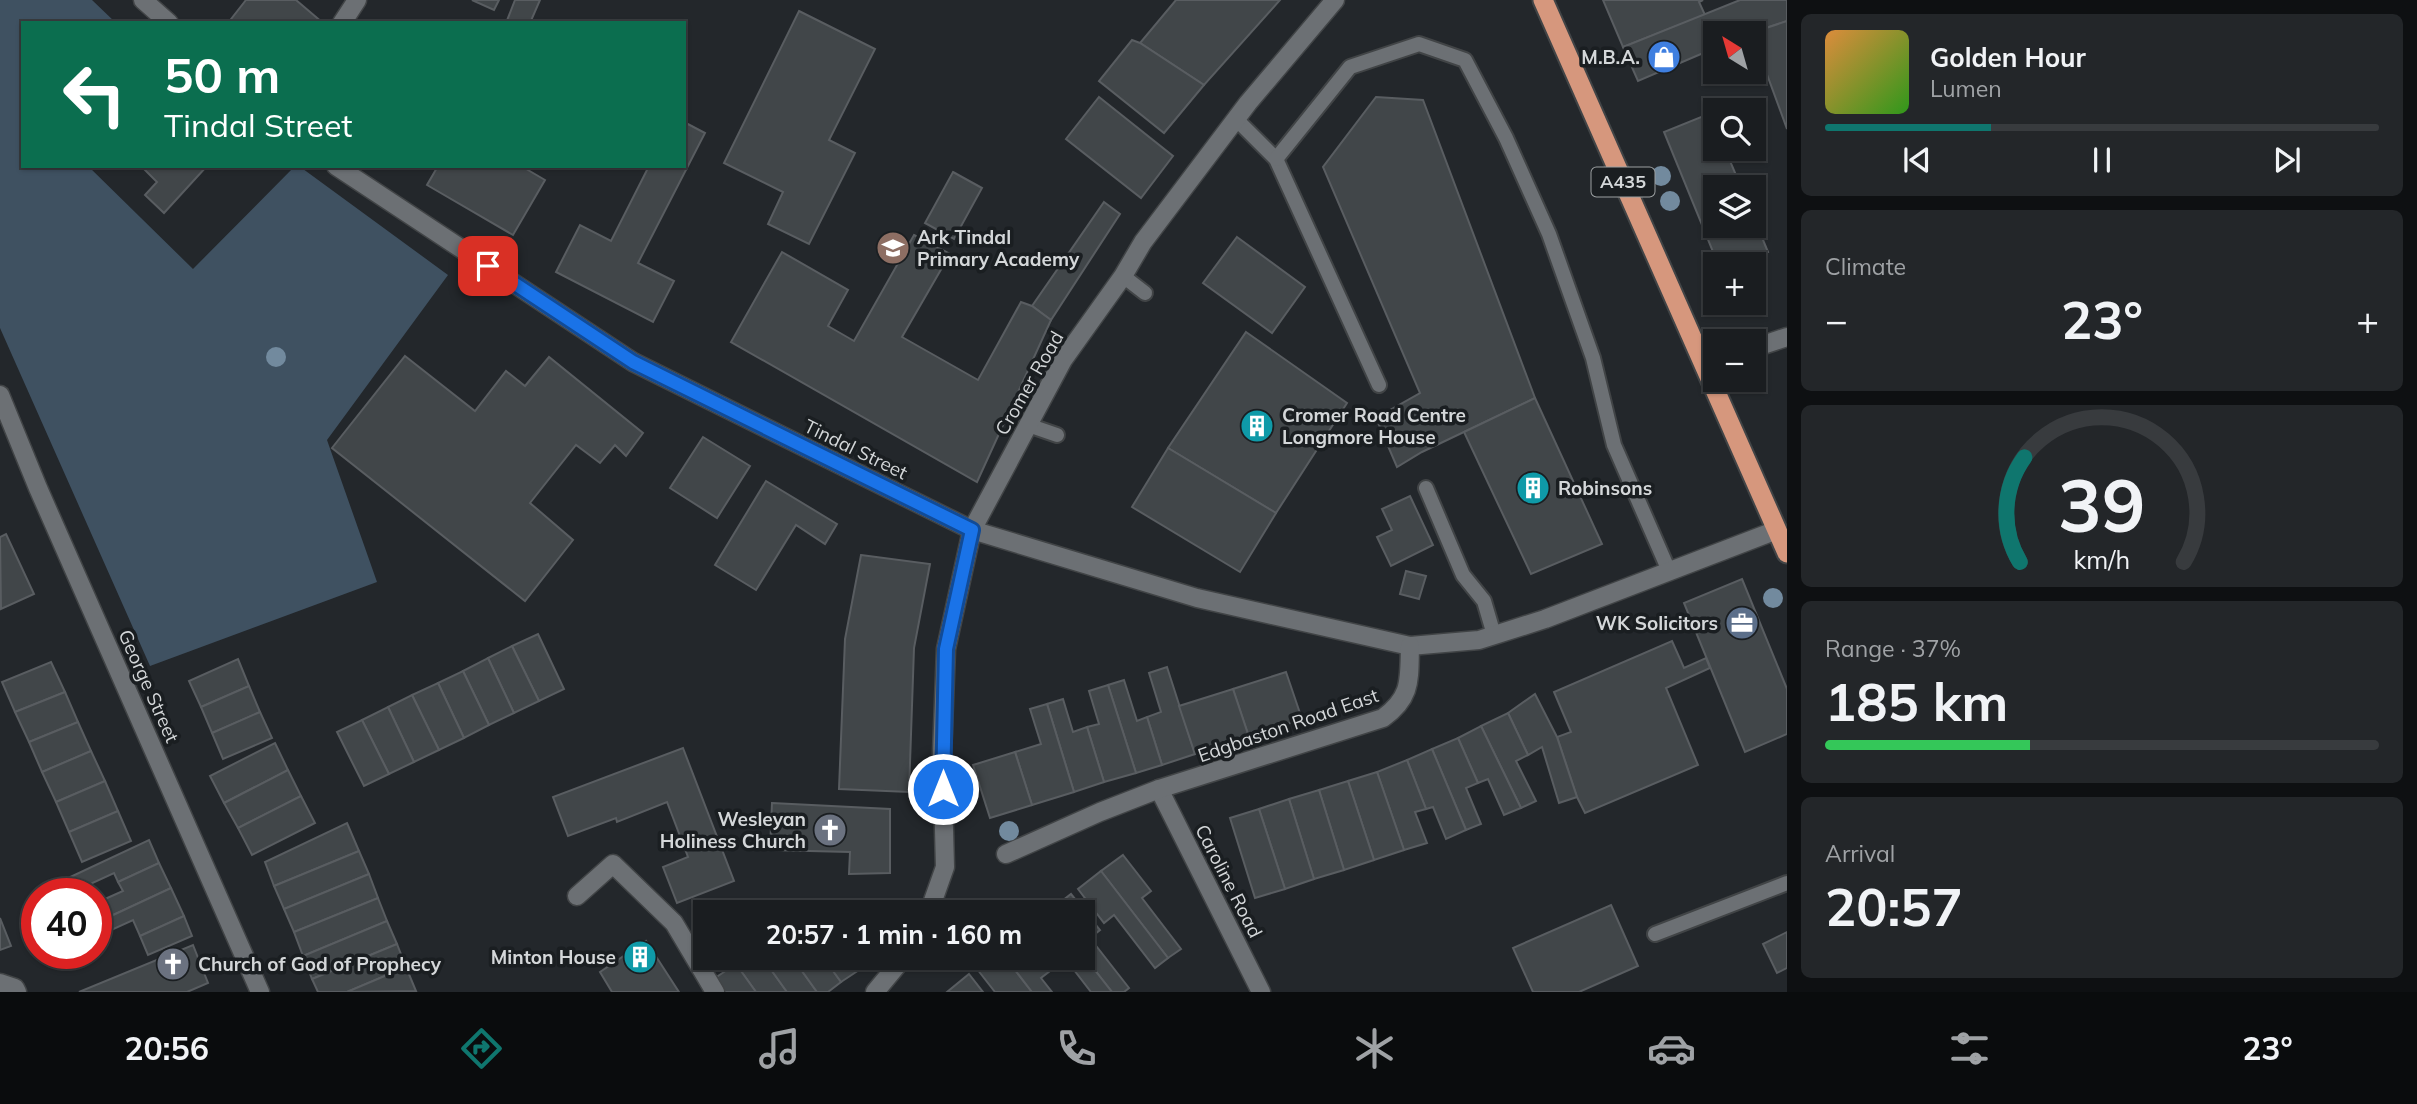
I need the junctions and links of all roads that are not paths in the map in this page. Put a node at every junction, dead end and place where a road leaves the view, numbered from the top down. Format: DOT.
graph roads {
  1 [pos="144,0"];
  2 [pos="356,0"];
  3 [pos="1335,0"];
  4 [pos="1543,0"];
  5 [pos="167,21"];
  6 [pos="343,21"];
  7 [pos="1236,119"];
  8 [pos="1276,159"];
  9 [pos="339,168"];
  10 [pos="1124,276"];
  11 [pos="1145,293"];
  12 [pos="1787,337"];
  13 [pos="1766,344"];
  14 [pos="1703,349"];
  15 [pos="1379,384"];
  16 [pos="1721,392"];
  17 [pos="0,395"];
  18 [pos="1028,425"];
  19 [pos="1056,435"];
  20 [pos="1426,488"];
  21 [pos="972,530"];
  22 [pos="1777,530"];
  23 [pos="1787,553"];
  24 [pos="1669,571"];
  25 [pos="1493,635"];
  26 [pos="1410,646"];
  27 [pos="1159,789"];
  28 [pos="1006,855"];
  29 [pos="1787,883"];
  30 [pos="576,895"];
  31 [pos="934,900"];
  32 [pos="1655,934"];
  33 [pos="893,970"];
  34 [pos="0,983"];
  35 [pos="17,992"];
  36 [pos="260,992"];
  37 [pos="715,992"];
  38 [pos="875,992"];
  39 [pos="1261,992"];
  1 -- 5 [label="street"];
  2 -- 6 [label="street"];
  3 -- 7 [label="street, Cromer Road"];
  4 -- 14 [label="highway, A435"];
  7 -- 8 [label="lane"];
  7 -- 10 [label="street, Cromer Road"];
  8 -- 15 [label="lane"];
  8 -- 24 [label="lane"];
  9 -- 21 [label="street, Tindal Street"];
  10 -- 11 [label="lane"];
  10 -- 18 [label="street, Cromer Road"];
  12 -- 13 [label="street"];
  16 -- 22 [label="highway, A435"];
  17 -- 36 [label="street, George Street"];
  18 -- 19 [label="lane"];
  18 -- 21 [label="street, Cromer Road"];
  20 -- 25 [label="lane"];
  21 -- 26 [label="street, Tindal Street"];
  21 -- 31 [label="street, Cromer Road"];
  22 -- 23 [label="highway, A435"];
  22 -- 24 [label="street"];
  24 -- 25 [label="street"];
  25 -- 26 [label="street"];
  26 -- 27 [label="street, Edgbaston Road East"];
  27 -- 28 [label="street, Edgbaston Road East"];
  27 -- 39 [label="street, Caroline Road"];
  29 -- 32 [label="lane"];
  30 -- 37 [label="street"];
  33 -- 38 [label="street"];
  34 -- 35 [label="street"];
}
